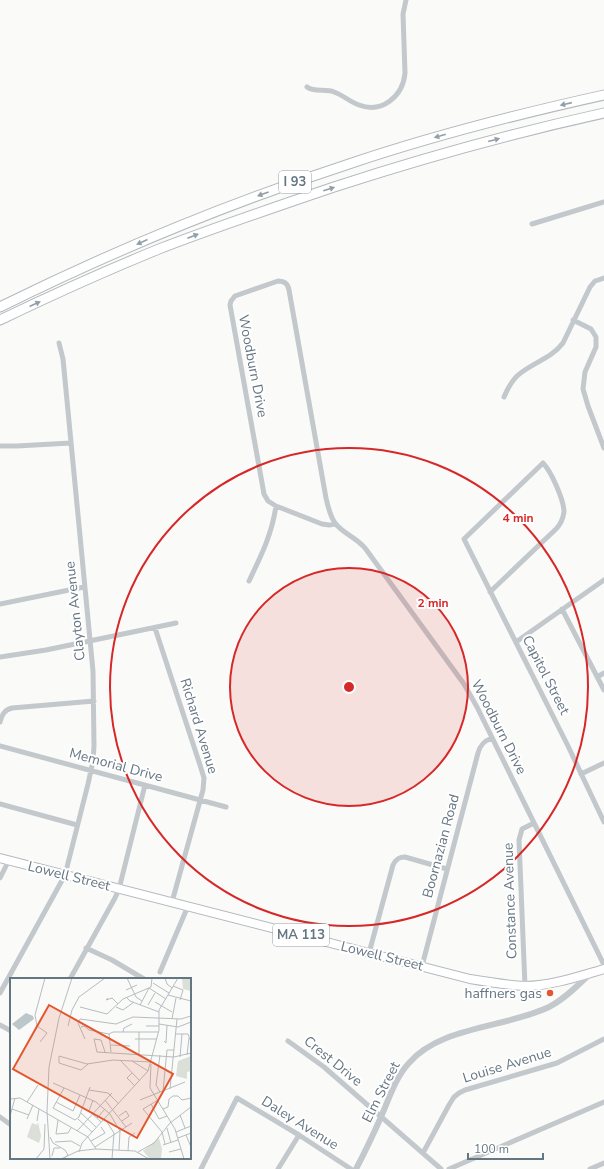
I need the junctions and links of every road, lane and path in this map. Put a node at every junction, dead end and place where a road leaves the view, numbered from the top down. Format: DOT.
graph roads {
  1 [pos="406,0"];
  2 [pos="307,87"];
  3 [pos="604,95"];
  4 [pos="604,113"];
  5 [pos="604,202"];
  6 [pos="532,224"];
  7 [pos="604,278"];
  8 [pos="0,307"];
  9 [pos="0,320"];
  10 [pos="573,320"];
  11 [pos="59,343"];
  12 [pos="504,397"];
  13 [pos="71,443"];
  14 [pos="0,446"];
  15 [pos="604,448"];
  16 [pos="276,506"];
  17 [pos="335,524"];
  18 [pos="604,580"];
  19 [pos="249,581"];
  20 [pos="84,587"];
  21 [pos="490,592"];
  22 [pos="0,604"];
  23 [pos="562,609"];
  24 [pos="176,623"];
  25 [pos="155,628"];
  26 [pos="89,641"];
  27 [pos="516,642"];
  28 [pos="0,657"];
  29 [pos="604,673"];
  30 [pos="597,677"];
  31 [pos="604,690"];
  32 [pos="94,701"];
  33 [pos="0,722"];
  34 [pos="492,738"];
  35 [pos="0,746"];
  36 [pos="604,763"];
  37 [pos="91,771"];
  38 [pos="581,774"];
  39 [pos="145,785"];
  40 [pos="200,800"];
  41 [pos="0,804"];
  42 [pos="226,807"];
  43 [pos="534,822"];
  44 [pos="604,822"];
  45 [pos="77,825"];
  46 [pos="0,858"];
  47 [pos="9,860"];
  48 [pos="447,869"];
  49 [pos="65,875"];
  50 [pos="0,878"];
  51 [pos="119,889"];
  52 [pos="172,902"];
  53 [pos="188,906"];
  54 [pos="86,948"];
  55 [pos="369,953"];
  56 [pos="604,965"];
  57 [pos="422,966"];
  58 [pos="604,969"];
  59 [pos="160,972"];
  60 [pos="592,973"];
  61 [pos="71,978"];
  62 [pos="142,978"];
  63 [pos="525,986"];
  64 [pos="0,993"];
  65 [pos="0,1025"];
  66 [pos="10,1030"];
  67 [pos="604,1039"];
  68 [pos="288,1041"];
  69 [pos="604,1102"];
  70 [pos="381,1116"];
  71 [pos="0,1117"];
  72 [pos="10,1124"];
  73 [pos="299,1135"];
  74 [pos="423,1153"];
  75 [pos="604,1163"];
  76 [pos="201,1169"];
  77 [pos="278,1169"];
  78 [pos="351,1169"];
  79 [pos="356,1169"];
  80 [pos="441,1169"];
  81 [pos="449,1169"];
  82 [pos="590,1169"];
  1 -- 2 [label="street"];
  3 -- 8 [label="highway, I 93, one-way"];
  9 -- 4 [label="highway, I 93, one-way"];
  5 -- 6 [label="street"];
  7 -- 10 [label="street"];
  10 -- 12 [label="street"];
  10 -- 15 [label="street"];
  11 -- 13 [label="street, Clayton Avenue"];
  13 -- 14 [label="street"];
  13 -- 20 [label="street, Clayton Avenue"];
  16 -- 17 [label="street, Woodburn Drive"];
  16 -- 17 [label="street, Woodburn Drive"];
  16 -- 19 [label="street"];
  17 -- 34 [label="street, Woodburn Drive"];
  18 -- 23 [label="street"];
  20 -- 22 [label="street"];
  20 -- 26 [label="street, Clayton Avenue"];
  21 -- 21 [label="street, Capitol Street"];
  21 -- 27 [label="street, Capitol Street"];
  23 -- 27 [label="street"];
  23 -- 30 [label="street"];
  24 -- 25 [label="street"];
  25 -- 26 [label="street"];
  25 -- 40 [label="street, Richard Avenue"];
  26 -- 28 [label="street"];
  26 -- 32 [label="street, Clayton Avenue"];
  27 -- 38 [label="street, Capitol Street"];
  29 -- 30 [label="street"];
  30 -- 31 [label="street"];
  32 -- 33 [label="street"];
  32 -- 37 [label="street, Clayton Avenue"];
  34 -- 43 [label="street, Woodburn Drive"];
  34 -- 48 [label="street, Boornazian Road"];
  35 -- 37 [label="street, Memorial Drive"];
  36 -- 38 [label="street"];
  37 -- 39 [label="street, Memorial Drive"];
  37 -- 45 [label="street, Clayton Avenue"];
  38 -- 44 [label="street, Capitol Street"];
  39 -- 40 [label="street, Memorial Drive"];
  39 -- 51 [label="street"];
  40 -- 42 [label="street, Memorial Drive"];
  40 -- 52 [label="street, Richard Avenue"];
  41 -- 45 [label="street"];
  43 -- 56 [label="street, Woodburn Drive"];
  43 -- 63 [label="street, Constance Avenue"];
  45 -- 49 [label="street, Clayton Avenue"];
  46 -- 47 [label="main road, Lowell Street / MA 113"];
  47 -- 49 [label="main road, Lowell Street / MA 113"];
  47 -- 50 [label="street"];
  48 -- 55 [label="street"];
  48 -- 57 [label="street, Boornazian Road"];
  49 -- 51 [label="main road, Lowell Street / MA 113"];
  49 -- 64 [label="street, Clayton Avenue"];
  51 -- 52 [label="main road, Lowell Street / MA 113"];
  51 -- 54 [label="street"];
  52 -- 53 [label="main road, Lowell Street / MA 113"];
  53 -- 55 [label="main road, Lowell Street / MA 113"];
  53 -- 59 [label="street"];
  54 -- 61 [label="street"];
  54 -- 62 [label="street"];
  55 -- 57 [label="main road, Lowell Street / MA 113"];
  57 -- 63 [label="main road, Lowell Street / MA 113"];
  58 -- 60 [label="main road, Lowell Street / MA 113"];
  60 -- 63 [label="main road, Lowell Street / MA 113"];
  60 -- 70 [label="street, Elm Street"];
  65 -- 66 [label="street"];
  67 -- 74 [label="street, Louise Avenue"];
  68 -- 70 [label="street, Crest Drive"];
  69 -- 81 [label="street"];
  70 -- 74 [label="street, Crest Drive"];
  70 -- 79 [label="street, Elm Street"];
  71 -- 72 [label="street"];
  73 -- 76 [label="street, Daley Avenue"];
  73 -- 77 [label="street"];
  73 -- 78 [label="street, Daley Avenue"];
  74 -- 80 [label="street, Crest Drive"];
  75 -- 82 [label="street"];
}
